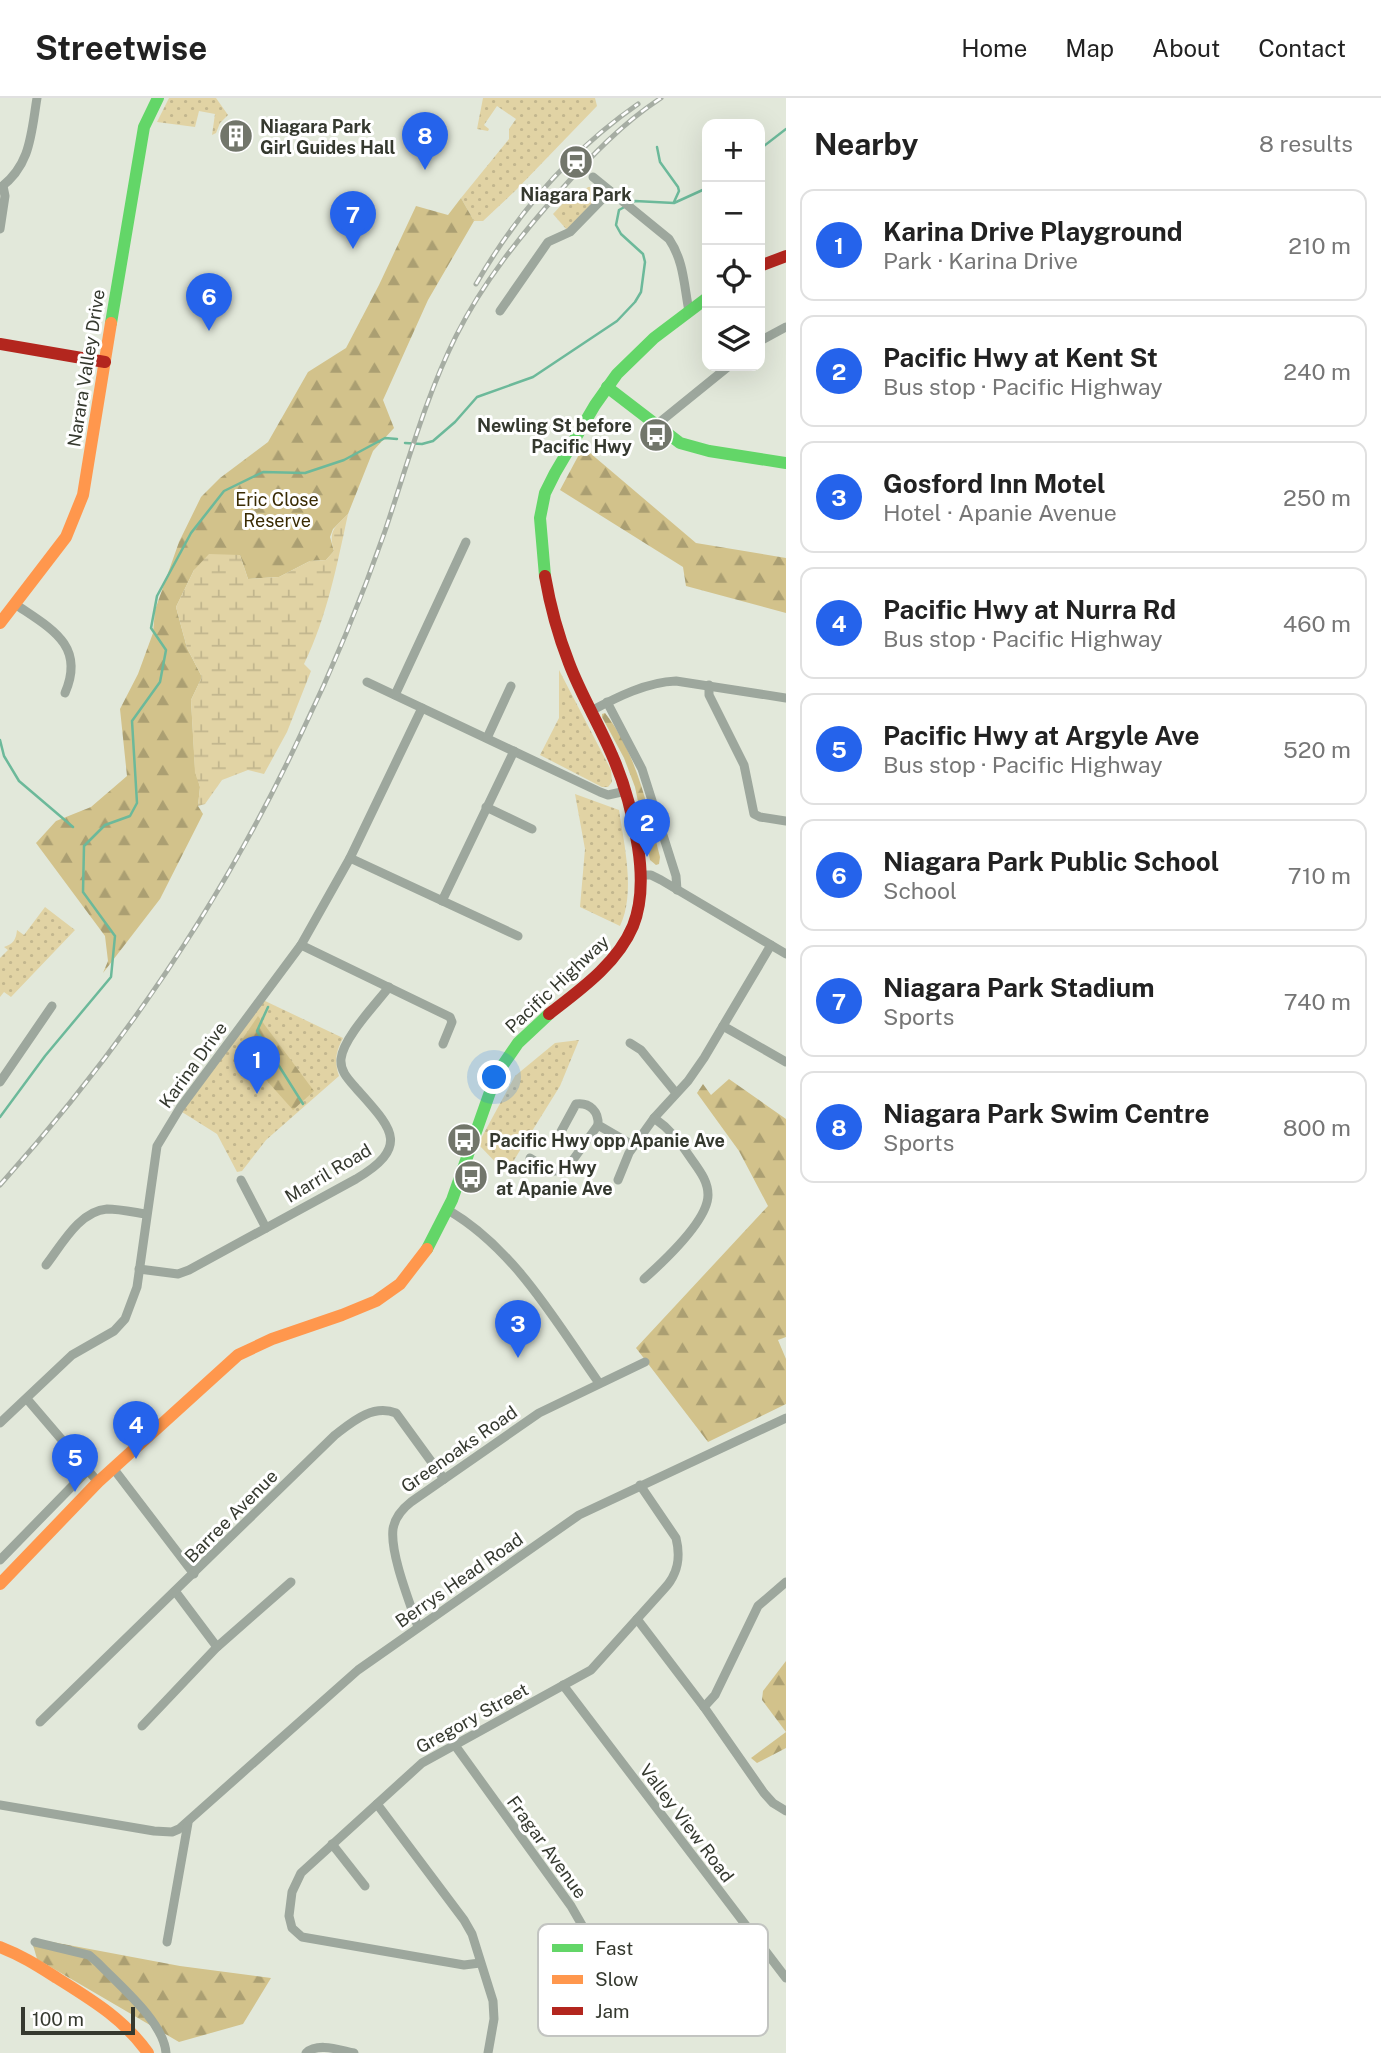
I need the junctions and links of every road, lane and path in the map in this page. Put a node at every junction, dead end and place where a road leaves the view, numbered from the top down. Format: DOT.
graph roads {
  1 [pos="37,98"];
  2 [pos="158,98"];
  3 [pos="593,177"];
  4 [pos="1,187"];
  5 [pos="610,191"];
  6 [pos="0,229"];
  7 [pos="786,256"];
  8 [pos="765,264"];
  9 [pos="702,302"];
  10 [pos="500,311"];
  11 [pos="689,311"];
  12 [pos="786,327"];
  13 [pos="765,338"];
  14 [pos="0,344"];
  15 [pos="105,362"];
  16 [pos="723,371"];
  17 [pos="607,387"];
  18 [pos="655,426"];
  19 [pos="786,463"];
  20 [pos="466,542"];
  21 [pos="15,604"];
  22 [pos="0,624"];
  23 [pos="367,682"];
  24 [pos="709,685"];
  25 [pos="512,686"];
  26 [pos="65,692"];
  27 [pos="395,695"];
  28 [pos="786,698"];
  29 [pos="607,702"];
  30 [pos="422,708"];
  31 [pos="591,711"];
  32 [pos="487,738"];
  33 [pos="514,751"];
  34 [pos="626,791"];
  35 [pos="486,807"];
  36 [pos="786,821"];
  37 [pos="532,829"];
  38 [pos="350,858"];
  39 [pos="641,875"];
  40 [pos="677,890"];
  41 [pos="442,901"];
  42 [pos="518,936"];
  43 [pos="301,945"];
  44 [pos="771,945"];
  45 [pos="786,954"];
  46 [pos="389,987"];
  47 [pos="52,1006"];
  48 [pos="723,1026"];
  49 [pos="630,1043"];
  50 [pos="443,1044"];
  51 [pos="786,1062"];
  52 [pos="0,1082"];
  53 [pos="676,1093"];
  54 [pos="654,1118"];
  55 [pos="598,1125"];
  56 [pos="557,1139"];
  57 [pos="634,1146"];
  58 [pos="530,1158"];
  59 [pos="241,1180"];
  60 [pos="618,1180"];
  61 [pos="448,1210"];
  62 [pos="146,1214"];
  63 [pos="266,1228"];
  64 [pos="46,1265"];
  65 [pos="139,1269"];
  66 [pos="643,1279"];
  67 [pos="645,1362"];
  68 [pos="600,1383"];
  69 [pos="27,1399"];
  70 [pos="786,1418"];
  71 [pos="0,1423"];
  72 [pos="113,1468"];
  73 [pos="88,1470"];
  74 [pos="444,1479"];
  75 [pos="97,1482"];
  76 [pos="640,1485"];
  77 [pos="0,1560"];
  78 [pos="194,1574"];
  79 [pos="291,1582"];
  80 [pos="786,1582"];
  81 [pos="0,1584"];
  82 [pos="175,1591"];
  83 [pos="637,1619"];
  84 [pos="418,1628"];
  85 [pos="217,1647"];
  86 [pos="563,1685"];
  87 [pos="704,1707"];
  88 [pos="40,1722"];
  89 [pos="142,1726"];
  90 [pos="454,1744"];
  91 [pos="377,1804"];
  92 [pos="0,1805"];
  93 [pos="786,1811"];
  94 [pos="188,1824"];
  95 [pos="332,1844"];
  96 [pos="365,1886"];
  97 [pos="581,1924"];
  98 [pos="742,1924"];
  99 [pos="35,1942"];
  100 [pos="167,1942"];
  101 [pos="0,1947"];
  102 [pos="768,1956"];
  103 [pos="480,1963"];
  104 [pos="786,1978"];
  105 [pos="148,2053"];
  106 [pos="166,2053"];
  107 [pos="306,2053"];
  108 [pos="354,2053"];
  109 [pos="488,2053"];
  1 -- 4 [label="street"];
  2 -- 15 [label="main road, Narara Valley Drive"];
  3 -- 5 [label="street"];
  4 -- 6 [label="street"];
  5 -- 10 [label="street"];
  5 -- 11 [label="street"];
  7 -- 8 [label="main road"];
  9 -- 11 [label="main road, Pacific Highway"];
  11 -- 17 [label="main road, Pacific Highway"];
  12 -- 13 [label="street"];
  14 -- 15 [label="main road"];
  15 -- 21 [label="main road, Narara Valley Drive"];
  16 -- 18 [label="street"];
  17 -- 18 [label="main road"];
  17 -- 31 [label="main road, Pacific Highway"];
  18 -- 19 [label="main road"];
  20 -- 27 [label="street"];
  21 -- 22 [label="main road, Narara Valley Drive"];
  21 -- 26 [label="street"];
  23 -- 27 [label="street"];
  24 -- 28 [label="street"];
  24 -- 29 [label="street"];
  24 -- 36 [label="street"];
  25 -- 32 [label="street"];
  27 -- 30 [label="street"];
  29 -- 31 [label="street"];
  29 -- 40 [label="street"];
  30 -- 32 [label="street"];
  30 -- 38 [label="street, Karina Drive"];
  31 -- 34 [label="main road, Pacific Highway"];
  32 -- 33 [label="street"];
  33 -- 34 [label="street"];
  33 -- 35 [label="street"];
  34 -- 39 [label="main road, Pacific Highway"];
  35 -- 37 [label="street"];
  35 -- 41 [label="street"];
  38 -- 41 [label="street"];
  38 -- 43 [label="street, Karina Drive"];
  39 -- 40 [label="street"];
  39 -- 61 [label="main road, Pacific Highway"];
  40 -- 44 [label="street"];
  41 -- 42 [label="street"];
  43 -- 46 [label="street"];
  43 -- 62 [label="street, Karina Drive"];
  44 -- 45 [label="street"];
  44 -- 48 [label="street"];
  46 -- 50 [label="street"];
  46 -- 63 [label="street, Marril Road"];
  47 -- 52 [label="street"];
  48 -- 51 [label="street"];
  48 -- 53 [label="street"];
  49 -- 53 [label="street"];
  53 -- 54 [label="street"];
  54 -- 57 [label="street"];
  54 -- 66 [label="street"];
  55 -- 56 [label="street"];
  55 -- 57 [label="street"];
  55 -- 58 [label="street"];
  57 -- 60 [label="street"];
  59 -- 63 [label="street"];
  61 -- 68 [label="street"];
  61 -- 72 [label="main road, Pacific Highway"];
  62 -- 64 [label="street"];
  62 -- 65 [label="street, Karina Drive"];
  63 -- 65 [label="street, Marril Road"];
  65 -- 69 [label="street, Karina Drive"];
  67 -- 68 [label="street, Greenoaks Road"];
  68 -- 74 [label="street, Greenoaks Road"];
  69 -- 71 [label="street, Karina Drive"];
  69 -- 73 [label="street"];
  70 -- 76 [label="street, Berrys Head Road"];
  72 -- 75 [label="main road, Pacific Highway"];
  72 -- 78 [label="street"];
  73 -- 75 [label="street"];
  73 -- 77 [label="street"];
  74 -- 78 [label="street, Barree Avenue"];
  74 -- 84 [label="street, Greenoaks Road"];
  75 -- 81 [label="main road, Pacific Highway"];
  76 -- 83 [label="street, Gregory Street"];
  76 -- 84 [label="street, Berrys Head Road"];
  78 -- 82 [label="street, Barree Avenue"];
  79 -- 85 [label="street"];
  80 -- 87 [label="street"];
  82 -- 85 [label="street"];
  82 -- 88 [label="street, Barree Avenue"];
  83 -- 86 [label="street, Gregory Street"];
  83 -- 87 [label="street"];
  84 -- 94 [label="street, Berrys Head Road"];
  85 -- 89 [label="street"];
  86 -- 90 [label="street, Gregory Street"];
  86 -- 98 [label="street, Valley View Road"];
  87 -- 93 [label="street"];
  90 -- 91 [label="street, Gregory Street"];
  90 -- 97 [label="street, Fragar Avenue"];
  91 -- 95 [label="street, Gregory Street"];
  91 -- 103 [label="street"];
  92 -- 94 [label="street, Berrys Head Road"];
  94 -- 100 [label="street"];
  95 -- 96 [label="street"];
  95 -- 103 [label="street, Gregory Street"];
  99 -- 106 [label="street"];
  101 -- 105 [label="main road"];
  102 -- 104 [label="street, Valley View Road"];
  103 -- 109 [label="street"];
  107 -- 108 [label="street"];
}
